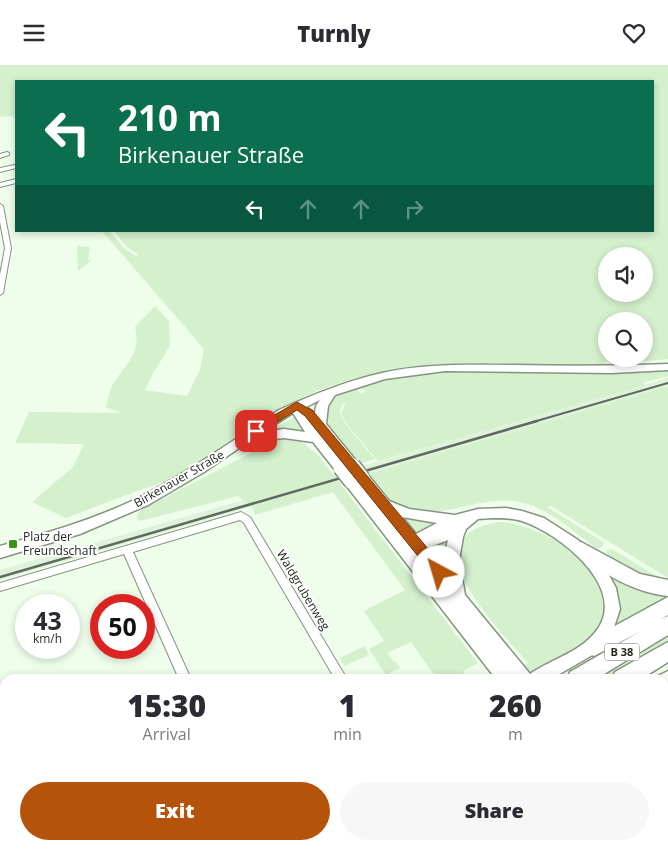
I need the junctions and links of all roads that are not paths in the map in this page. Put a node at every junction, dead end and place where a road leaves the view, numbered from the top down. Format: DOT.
graph roads {
  1 [pos="7,154"];
  2 [pos="0,156"];
  3 [pos="15,167"];
  4 [pos="0,170"];
  5 [pos="15,181"];
  6 [pos="0,185"];
  7 [pos="0,206"];
  8 [pos="2,218"];
  9 [pos="3,233"];
  10 [pos="0,293"];
  11 [pos="668,367"];
  12 [pos="329,394"];
  13 [pos="300,409"];
  14 [pos="320,425"];
  15 [pos="252,439"];
  16 [pos="317,439"];
  17 [pos="229,450"];
  18 [pos="346,467"];
  19 [pos="357,480"];
  20 [pos="385,505"];
  21 [pos="458,524"];
  22 [pos="74,530"];
  23 [pos="412,546"];
  24 [pos="581,549"];
  25 [pos="127,550"];
  26 [pos="0,552"];
  27 [pos="0,559"];
  28 [pos="0,587"];
  29 [pos="668,588"];
  30 [pos="462,600"];
  31 [pos="668,605"];
  32 [pos="668,625"];
  33 [pos="594,647"];
  34 [pos="668,651"];
  35 [pos="183,674"];
  36 [pos="338,674"];
  37 [pos="511,674"];
  38 [pos="511,674"];
  39 [pos="545,674"];
  40 [pos="585,674"];
  41 [pos="630,674"];
  1 -- 2 [label="street"];
  3 -- 4 [label="street"];
  5 -- 6 [label="street"];
  7 -- 8 [label="street"];
  8 -- 9 [label="street"];
  9 -- 10 [label="street"];
  11 -- 12 [label="main road"];
  12 -- 13 [label="main road"];
  12 -- 14 [label="main road"];
  13 -- 14 [label="main road"];
  13 -- 15 [label="main road, Birkenauer Straße"];
  13 -- 16 [label="main road"];
  13 -- 17 [label="main road, Birkenauer Straße"];
  14 -- 18 [label="main road"];
  15 -- 16 [label="main road, Birkenauer Straße"];
  15 -- 17 [label="main road, Birkenauer Straße"];
  16 -- 18 [label="main road"];
  17 -- 22 [label="main road, Birkenauer Straße"];
  18 -- 19 [label="main road, bridge"];
  19 -- 20 [label="main road"];
  19 -- 23 [label="main road"];
  20 -- 21 [label="main road"];
  20 -- 23 [label="main road"];
  21 -- 23 [label="main road, B 38"];
  21 -- 24 [label="main road, B 38"];
  21 -- 30 [label="main road"];
  22 -- 26 [label="main road, Birkenauer Straße"];
  22 -- 27 [label="main road, Birkenauer Straße"];
  23 -- 30 [label="main road"];
  23 -- 37 [label="main road"];
  24 -- 29 [label="highway"];
  24 -- 33 [label="main road, B 38"];
  25 -- 28 [label="street"];
  25 -- 35 [label="street"];
  25 -- 36 [label="street, Waldgrubenweg"];
  30 -- 38 [label="main road"];
  31 -- 33 [label="highway"];
  32 -- 40 [label="highway, B 38"];
  33 -- 39 [label="main road"];
  34 -- 41 [label="highway, B 38"];
}
